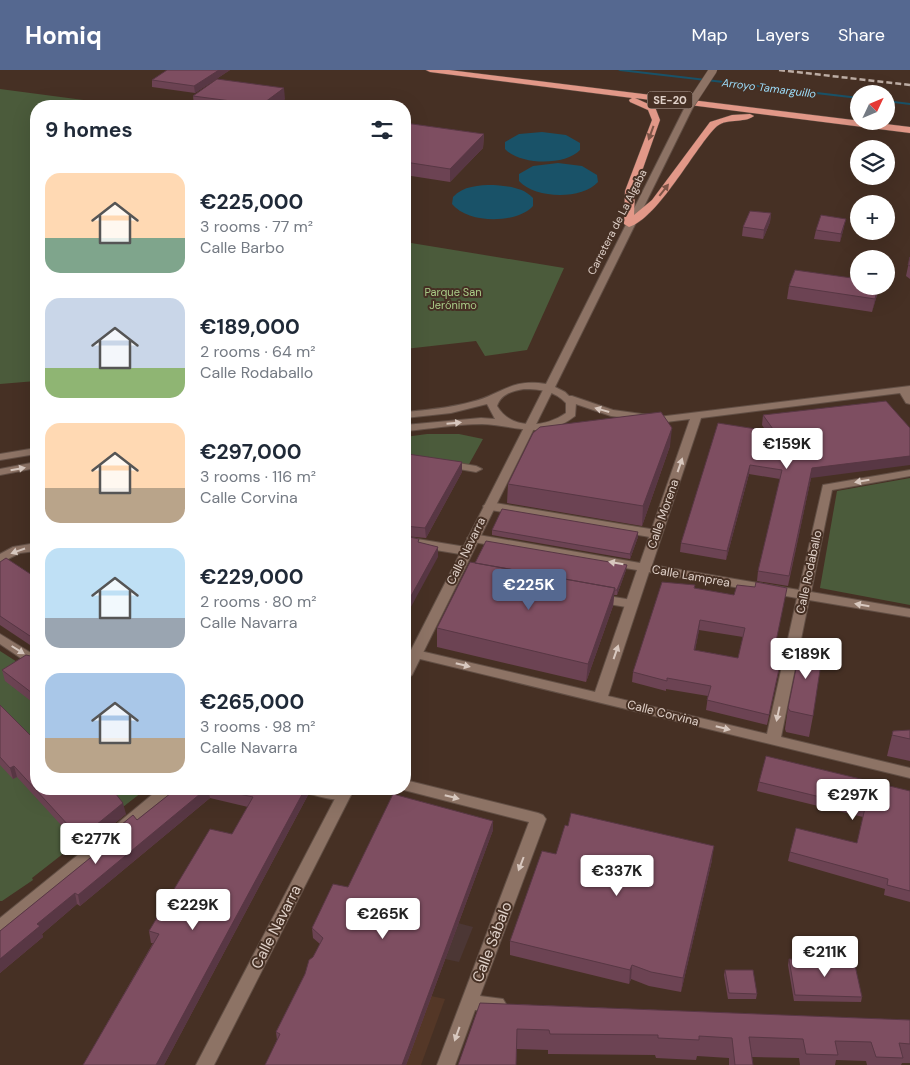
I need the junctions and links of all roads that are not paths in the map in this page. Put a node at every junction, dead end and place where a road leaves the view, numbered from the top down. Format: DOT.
graph roads {
  1 [pos="430,70"];
  2 [pos="471,70"];
  3 [pos="714,70"];
  4 [pos="494,78"];
  5 [pos="850,117"];
  6 [pos="895,122"];
  7 [pos="910,124"];
  8 [pos="910,130"];
  9 [pos="630,224"];
  10 [pos="561,363"];
  11 [pos="518,387"];
  12 [pos="549,388"];
  13 [pos="907,389"];
  14 [pos="496,398"];
  15 [pos="568,398"];
  16 [pos="910,401"];
  17 [pos="411,414"];
  18 [pos="691,415"];
  19 [pos="513,424"];
  20 [pos="620,425"];
  21 [pos="411,427"];
  22 [pos="528,427"];
  23 [pos="541,427"];
  24 [pos="568,428"];
  25 [pos="30,452"];
  26 [pos="0,457"];
  27 [pos="432,462"];
  28 [pos="30,466"];
  29 [pos="476,469"];
  30 [pos="0,472"];
  31 [pos="910,473"];
  32 [pos="489,506"];
  33 [pos="656,534"];
  34 [pos="473,538"];
  35 [pos="411,542"];
  36 [pos="30,548"];
  37 [pos="466,551"];
  38 [pos="0,559"];
  39 [pos="645,568"];
  40 [pos="456,572"];
  41 [pos="472,575"];
  42 [pos="804,595"];
  43 [pos="587,596"];
  44 [pos="632,604"];
  45 [pos="910,613"];
  46 [pos="0,638"];
  47 [pos="416,654"];
  48 [pos="30,658"];
  49 [pos="411,664"];
  50 [pos="600,698"];
  51 [pos="773,740"];
  52 [pos="910,773"];
  53 [pos="411,787"];
  54 [pos="162,795"];
  55 [pos="343,795"];
  56 [pos="0,927"];
  57 [pos="469,1003"];
  58 [pos="510,1005"];
  59 [pos="205,1065"];
  60 [pos="446,1065"];
  1 -- 4 [label="highway, SE-20"];
  2 -- 5 [label="highway, SE-20"];
  3 -- 9 [label="street, Carretera de La Algaba, bridge"];
  4 -- 8 [label="highway, SE-20"];
  4 -- 9 [label="highway, one-way"];
  6 -- 7 [label="highway"];
  9 -- 8 [label="highway, one-way"];
  9 -- 10 [label="street, Carretera de La Algaba"];
  10 -- 11 [label="street"];
  10 -- 12 [label="street, Carretera de La Algaba"];
  11 -- 12 [label="street"];
  11 -- 14 [label="street"];
  12 -- 15 [label="street"];
  12 -- 22 [label="street, Calle Navarra"];
  13 -- 16 [label="street"];
  13 -- 18 [label="street"];
  14 -- 17 [label="street"];
  14 -- 19 [label="street"];
  18 -- 15 [label="street, one-way"];
  15 -- 23 [label="street"];
  18 -- 20 [label="street"];
  33 -- 18 [label="street, Calle Morena, one-way"];
  21 -- 19 [label="street, one-way"];
  19 -- 22 [label="street"];
  22 -- 23 [label="street"];
  22 -- 32 [label="street, Calle Navarra"];
  23 -- 24 [label="street"];
  25 -- 26 [label="street"];
  27 -- 29 [label="street"];
  30 -- 28 [label="street, one-way"];
  31 -- 42 [label="street, Calle Rodaballo, one-way"];
  32 -- 33 [label="street"];
  32 -- 34 [label="street, Calle Navarra"];
  33 -- 39 [label="street, Calle Morena"];
  34 -- 37 [label="street, Calle Navarra"];
  39 -- 34 [label="street, Calle Lamprea, one-way"];
  35 -- 37 [label="street"];
  36 -- 38 [label="street, one-way"];
  37 -- 40 [label="street, Calle Navarra"];
  39 -- 42 [label="street, Calle Lamprea"];
  39 -- 44 [label="street, Calle Morena"];
  40 -- 41 [label="street"];
  40 -- 47 [label="street, Calle Navarra"];
  45 -- 42 [label="street, Calle Lamprea, one-way"];
  42 -- 51 [label="street, Calle Rodaballo, one-way"];
  43 -- 44 [label="street"];
  50 -- 44 [label="street, Calle Morena, one-way"];
  46 -- 48 [label="street, one-way"];
  47 -- 49 [label="street, Calle Navarra"];
  47 -- 50 [label="street, Calle Corvina, one-way"];
  50 -- 51 [label="street, Calle Corvina, one-way"];
  51 -- 52 [label="street, Calle Corvina"];
  53 -- 57 [label="street, Calle Sábalo, one-way"];
  54 -- 56 [label="street"];
  55 -- 59 [label="street, Calle Navarra"];
  57 -- 58 [label="street"];
  57 -- 60 [label="street, Calle Sábalo, one-way"];
}
